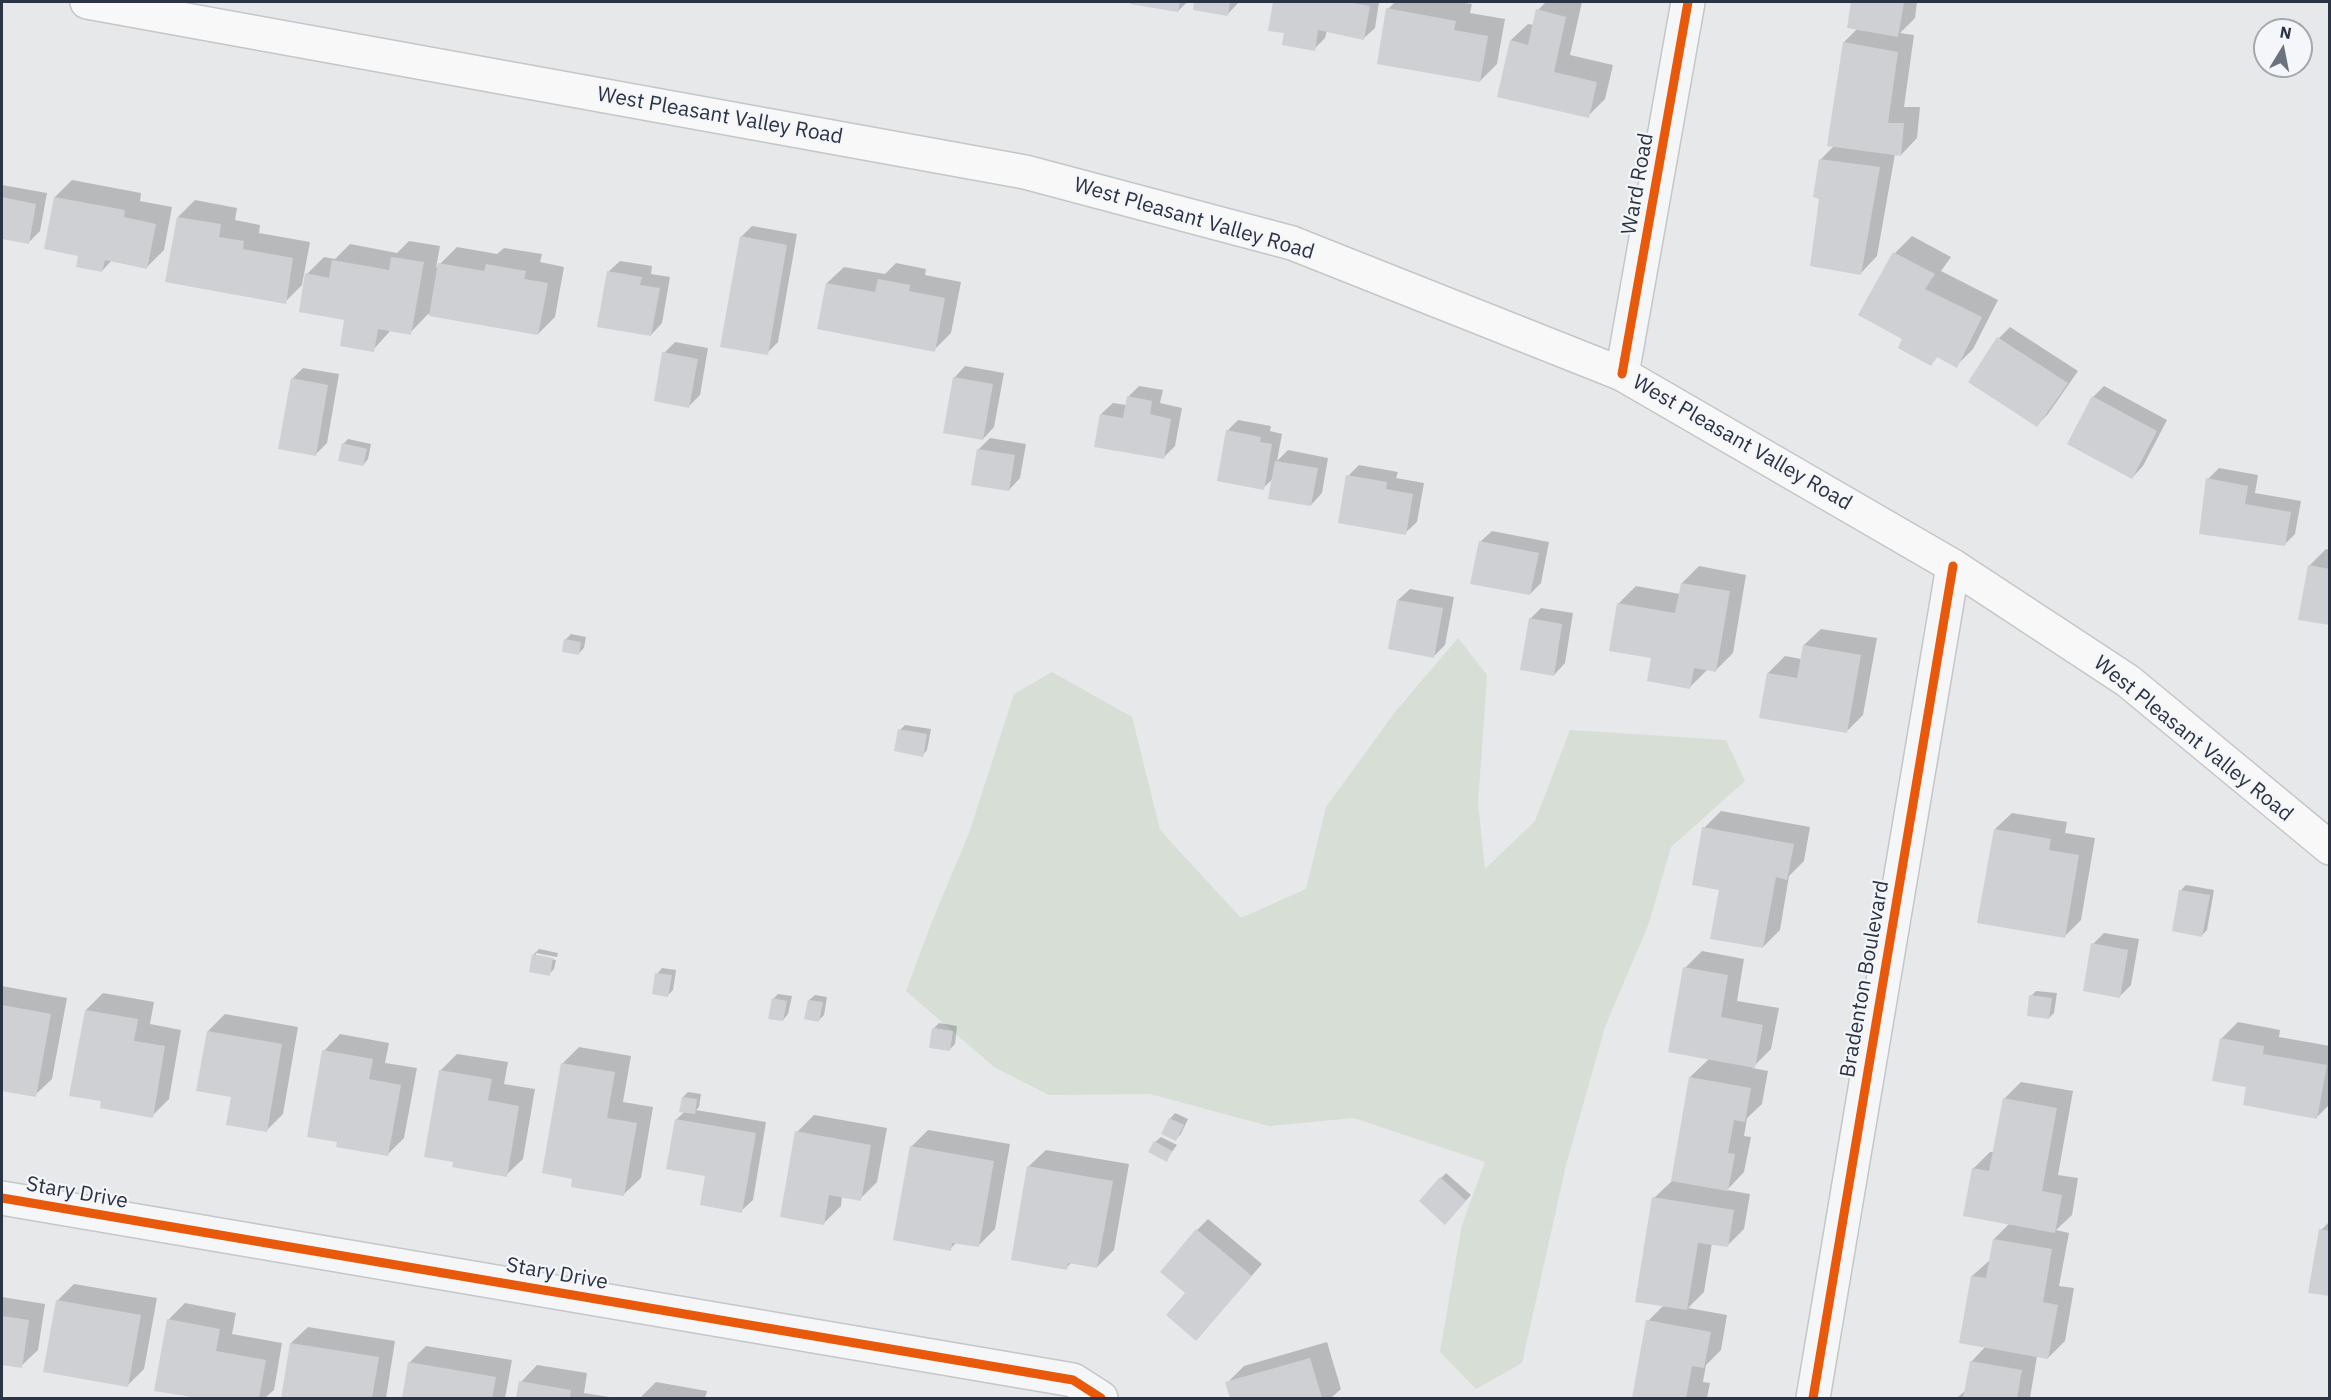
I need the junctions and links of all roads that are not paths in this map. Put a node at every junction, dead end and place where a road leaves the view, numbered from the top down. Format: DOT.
graph roads {
  1 [pos="87,2"];
  2 [pos="1688,2"];
  3 [pos="1622,374"];
  4 [pos="1953,566"];
  5 [pos="2330,849"];
  6 [pos="2,1198"];
  7 [pos="1101,1398"];
  8 [pos="1813,1398"];
  1 -- 3 [label="main road, West Pleasant Valley Road"];
  2 -- 3 [label="street, Ward Road"];
  3 -- 4 [label="main road, West Pleasant Valley Road"];
  4 -- 5 [label="main road, West Pleasant Valley Road"];
  4 -- 8 [label="street, Bradenton Boulevard"];
  6 -- 7 [label="street, Stary Drive"];
}
